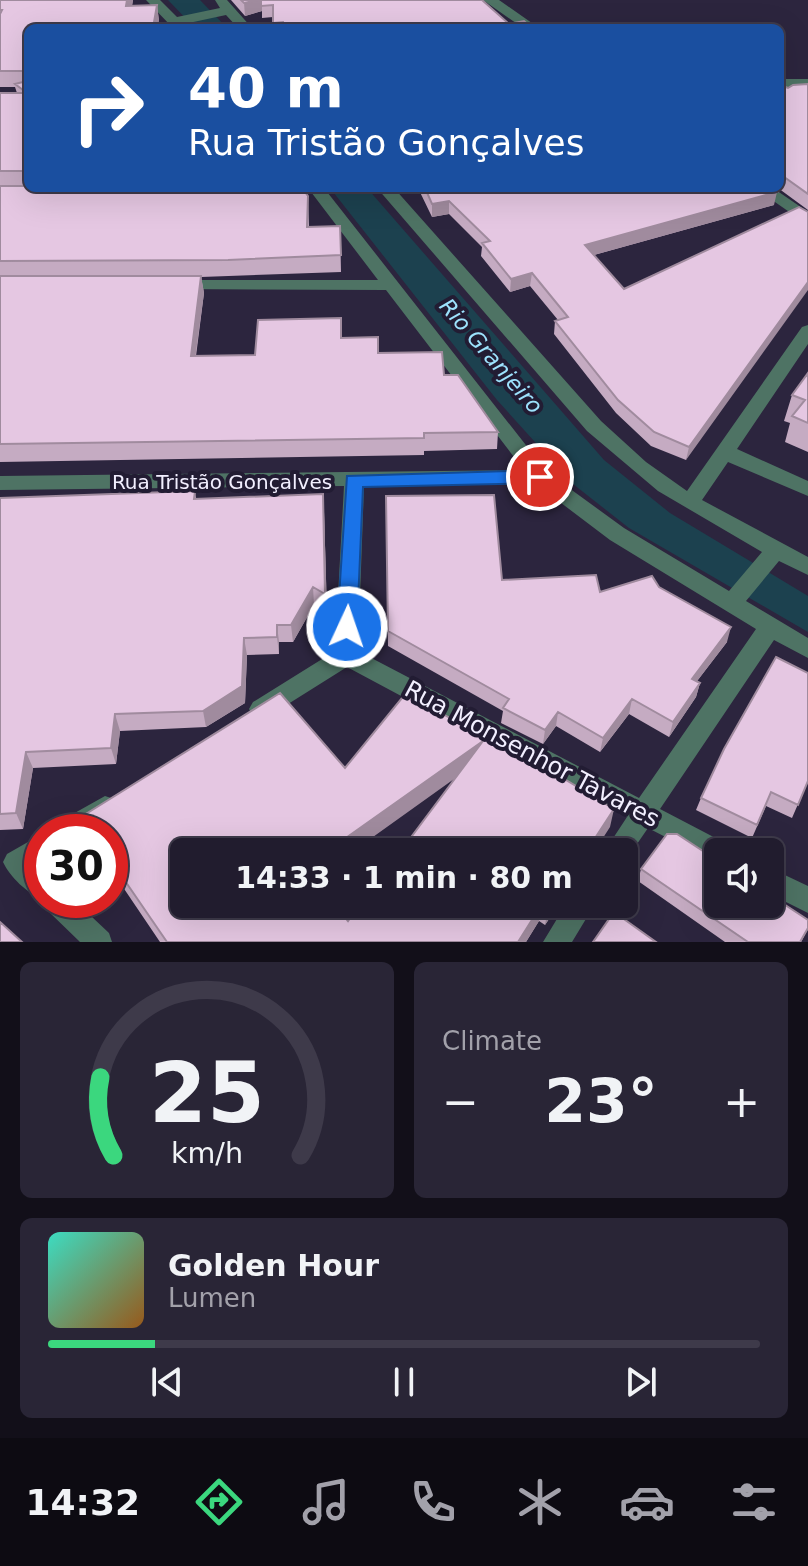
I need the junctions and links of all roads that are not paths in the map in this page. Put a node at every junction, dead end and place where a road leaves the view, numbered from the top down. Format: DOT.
graph roads {
  1 [pos="153,0"];
  2 [pos="490,0"];
  3 [pos="223,8"];
  4 [pos="179,23"];
  5 [pos="241,24"];
  6 [pos="526,24"];
  7 [pos="784,83"];
  8 [pos="808,83"];
  9 [pos="314,192"];
  10 [pos="389,192"];
  11 [pos="769,192"];
  12 [pos="808,220"];
  13 [pos="394,285"];
  14 [pos="157,286"];
  15 [pos="808,331"];
  16 [pos="725,452"];
  17 [pos="540,477"];
  18 [pos="354,481"];
  19 [pos="0,483"];
  20 [pos="808,489"];
  21 [pos="690,502"];
  22 [pos="776,550"];
  23 [pos="808,567"];
  24 [pos="731,604"];
  25 [pos="770,627"];
  26 [pos="808,649"];
  27 [pos="346,656"];
  28 [pos="238,723"];
  29 [pos="131,790"];
  30 [pos="643,813"];
  31 [pos="93,814"];
  32 [pos="626,838"];
  33 [pos="704,845"];
  34 [pos="784,887"];
  35 [pos="808,900"];
  36 [pos="74,918"];
  37 [pos="572,918"];
  38 [pos="99,942"];
  39 [pos="556,942"];
  1 -- 4 [label="street"];
  2 -- 6 [label="street"];
  3 -- 4 [label="street"];
  3 -- 5 [label="street"];
  7 -- 8 [label="street"];
  9 -- 13 [label="street"];
  10 -- 21 [label="street"];
  11 -- 12 [label="street"];
  13 -- 14 [label="street"];
  13 -- 17 [label="street"];
  15 -- 16 [label="street"];
  16 -- 20 [label="street"];
  16 -- 21 [label="street"];
  17 -- 18 [label="street, Rua Tristão Gonçalves"];
  17 -- 24 [label="street"];
  18 -- 19 [label="street, Rua Tristão Gonçalves"];
  18 -- 27 [label="street"];
  21 -- 22 [label="street"];
  22 -- 23 [label="street"];
  22 -- 24 [label="street"];
  24 -- 25 [label="street"];
  25 -- 26 [label="street"];
  25 -- 30 [label="street"];
  27 -- 28 [label="street"];
  27 -- 30 [label="street, Rua Monsenhor Tavares"];
  29 -- 31 [label="street"];
  30 -- 32 [label="street"];
  30 -- 33 [label="street, Rua Monsenhor Tavares"];
  34 -- 35 [label="street"];
  36 -- 38 [label="street"];
  37 -- 39 [label="street"];
}
